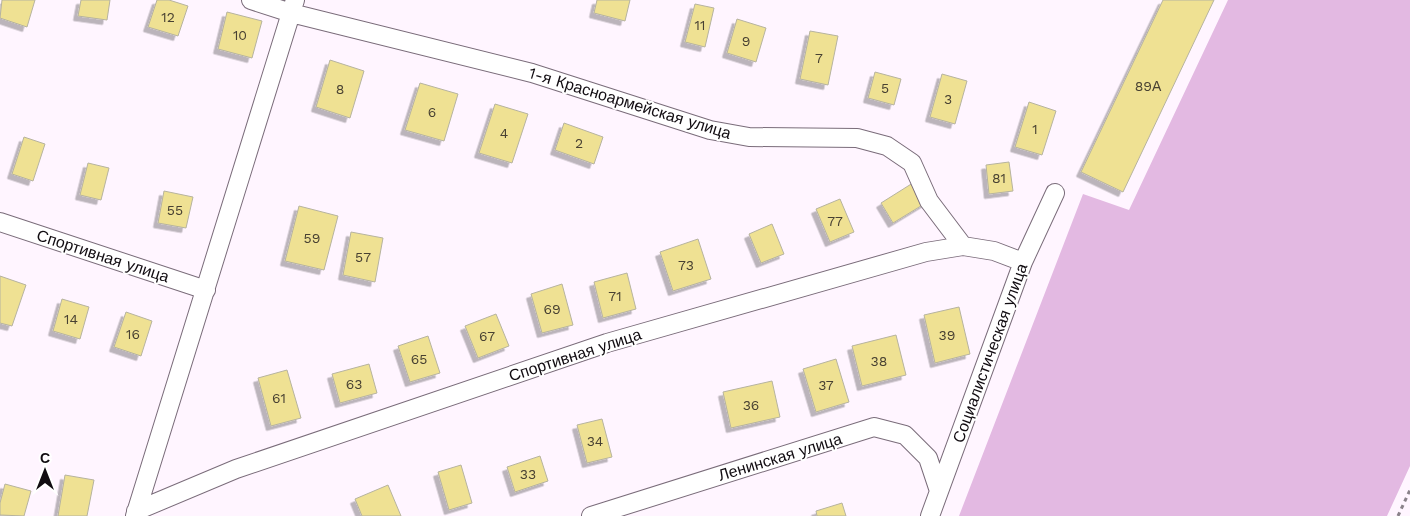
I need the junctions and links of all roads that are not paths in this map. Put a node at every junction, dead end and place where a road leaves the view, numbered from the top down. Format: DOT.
graph roads {
  1 [pos="251,0"];
  2 [pos="293,6"];
  3 [pos="1056,193"];
  4 [pos="0,222"];
  5 [pos="963,246"];
  6 [pos="1023,262"];
  7 [pos="206,290"];
  8 [pos="939,492"];
  9 [pos="136,514"];
  10 [pos="591,516"];
  11 [pos="930,516"];
  1 -- 2 [label="street, 1-я Красноармейская улица"];
  2 -- 5 [label="street, 1-я Красноармейская улица"];
  2 -- 7 [label="street"];
  3 -- 6 [label="street, Социалистическая улица"];
  4 -- 7 [label="street, Спортивная улица"];
  5 -- 6 [label="street, Спортивная улица"];
  5 -- 9 [label="street, Спортивная улица"];
  6 -- 8 [label="street, Социалистическая улица"];
  7 -- 9 [label="street"];
  8 -- 10 [label="street, Ленинская улица"];
  8 -- 11 [label="street, Социалистическая улица"];
}
